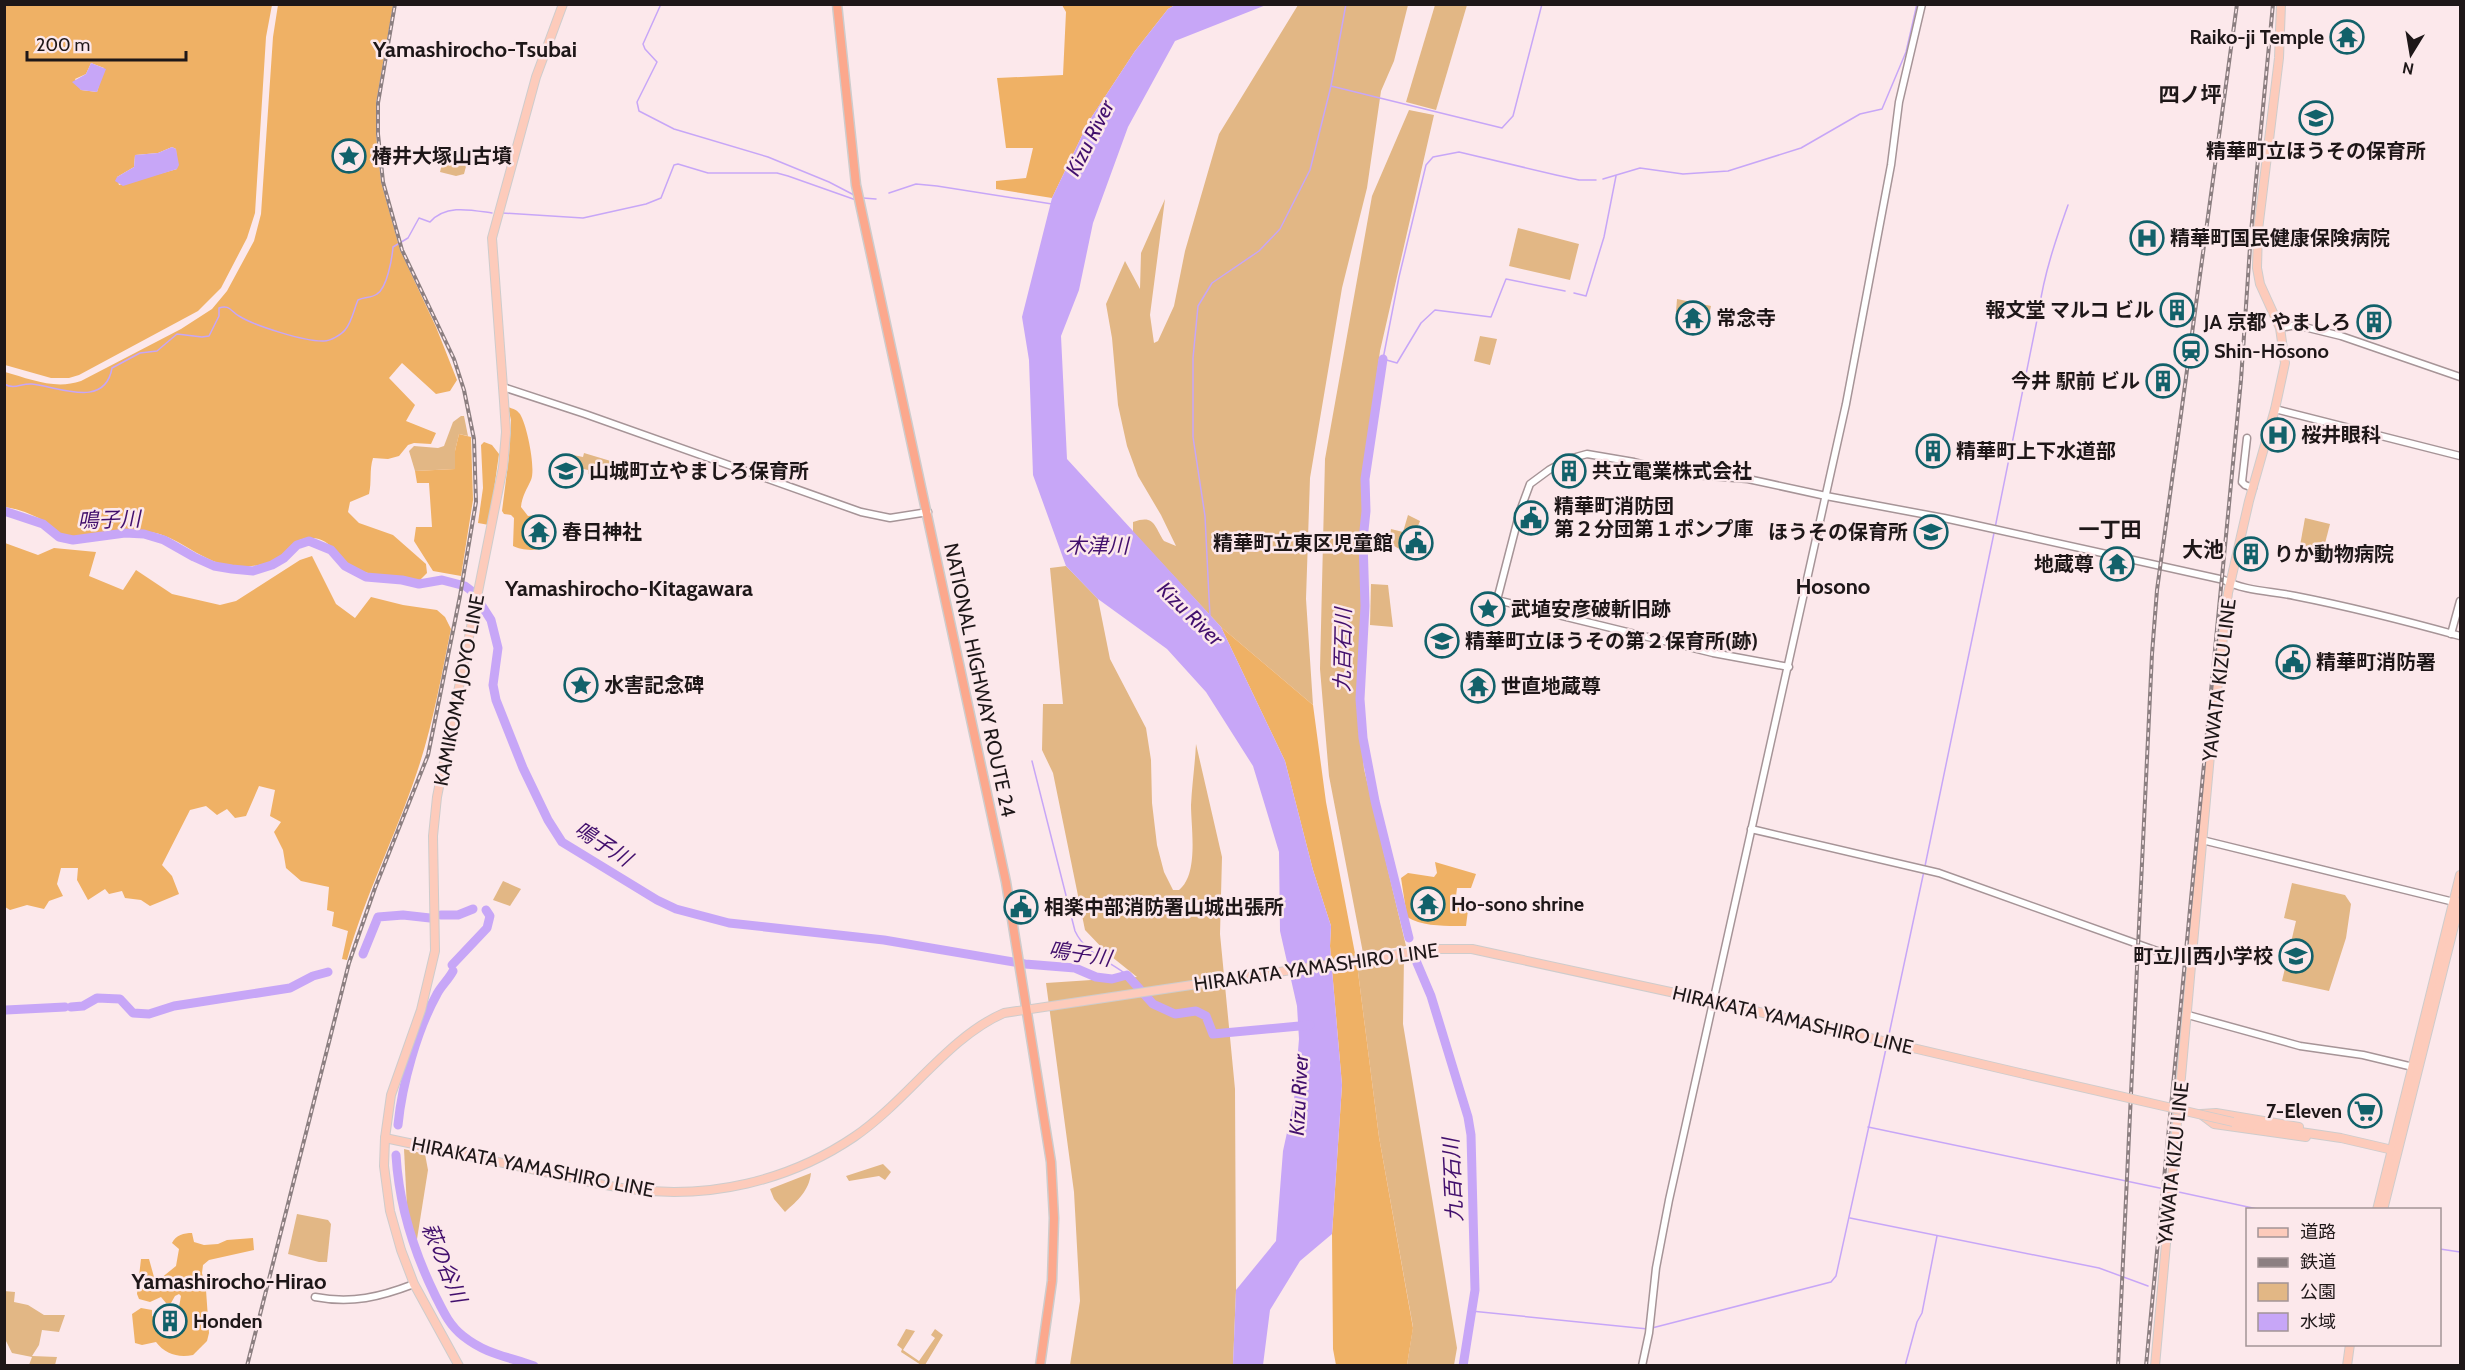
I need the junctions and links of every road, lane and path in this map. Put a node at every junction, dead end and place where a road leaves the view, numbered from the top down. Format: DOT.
graph roads {
  1 [pos="563,4"];
  2 [pos="837,4"];
  3 [pos="1922,4"];
  4 [pos="2281,4"];
  5 [pos="2280,328"];
  6 [pos="2460,377"];
  7 [pos="503,387"];
  8 [pos="2275,409"];
  9 [pos="2247,438"];
  10 [pos="2460,456"];
  11 [pos="2253,488"];
  12 [pos="1826,496"];
  13 [pos="928,512"];
  14 [pos="2230,584"];
  15 [pos="2460,601"];
  16 [pos="2451,634"];
  17 [pos="2460,636"];
  18 [pos="1789,667"];
  19 [pos="1751,829"];
  20 [pos="2202,840"];
  21 [pos="2460,875"];
  22 [pos="2459,903"];
  23 [pos="2193,960"];
  24 [pos="1712,1001"];
  25 [pos="1029,1008"];
  26 [pos="2188,1015"];
  27 [pos="2413,1067"];
  28 [pos="2179,1109"];
  29 [pos="385,1138"];
  30 [pos="2341,1138"];
  31 [pos="2395,1151"];
  32 [pos="2377,1208"];
  33 [pos="2384,1208"];
  34 [pos="414,1284"];
  35 [pos="315,1297"];
  36 [pos="2345,1346"];
  37 [pos="2350,1346"];
  38 [pos="459,1365"];
  39 [pos="1040,1365"];
  40 [pos="1642,1365"];
  41 [pos="2155,1365"];
  42 [pos="2345,1365"];
  1 -- 7 [label="main road, KAMIKOMA JOYO LINE"];
  2 -- 13 [label="highway, NATIONAL HIGHWAY ROUTE 24"];
  3 -- 12 [label="street"];
  4 -- 5 [label="main road, YAWATA KIZU LINE"];
  5 -- 6 [label="street"];
  5 -- 8 [label="main road, YAWATA KIZU LINE"];
  7 -- 13 [label="street"];
  7 -- 29 [label="main road, KAMIKOMA JOYO LINE"];
  8 -- 10 [label="street"];
  8 -- 11 [label="main road, YAWATA KIZU LINE"];
  9 -- 11 [label="street"];
  11 -- 14 [label="main road, YAWATA KIZU LINE"];
  12 -- 14 [label="street"];
  12 -- 18 [label="street"];
  12 -- 18 [label="street"];
  13 -- 25 [label="highway, NATIONAL HIGHWAY ROUTE 24"];
  14 -- 16 [label="street"];
  14 -- 20 [label="main road, YAWATA KIZU LINE"];
  15 -- 16 [label="street"];
  16 -- 17 [label="street"];
  18 -- 19 [label="street"];
  19 -- 23 [label="street"];
  19 -- 24 [label="street"];
  20 -- 22 [label="street"];
  20 -- 23 [label="main road, YAWATA KIZU LINE"];
  21 -- 22 [label="main road"];
  22 -- 27 [label="main road"];
  22 -- 31 [label="main road"];
  23 -- 26 [label="main road, YAWATA KIZU LINE"];
  24 -- 25 [label="main road, HIRAKATA YAMASHIRO LINE"];
  24 -- 30 [label="main road, HIRAKATA YAMASHIRO LINE, bridge"];
  24 -- 40 [label="street"];
  25 -- 29 [label="main road, HIRAKATA YAMASHIRO LINE"];
  25 -- 39 [label="highway, NATIONAL HIGHWAY ROUTE 24"];
  26 -- 27 [label="street"];
  26 -- 28 [label="main road, YAWATA KIZU LINE"];
  27 -- 31 [label="main road"];
  28 -- 30 [label="main road"];
  28 -- 41 [label="main road, YAWATA KIZU LINE"];
  29 -- 34 [label="main road, KAMIKOMA JOYO LINE"];
  30 -- 31 [label="main road, HIRAKATA YAMASHIRO LINE"];
  31 -- 32 [label="main road"];
  31 -- 33 [label="main road"];
  34 -- 35 [label="street"];
  34 -- 38 [label="main road, KAMIKOMA JOYO LINE"];
  36 -- 42 [label="main road"];
  37 -- 42 [label="main road"];
}
